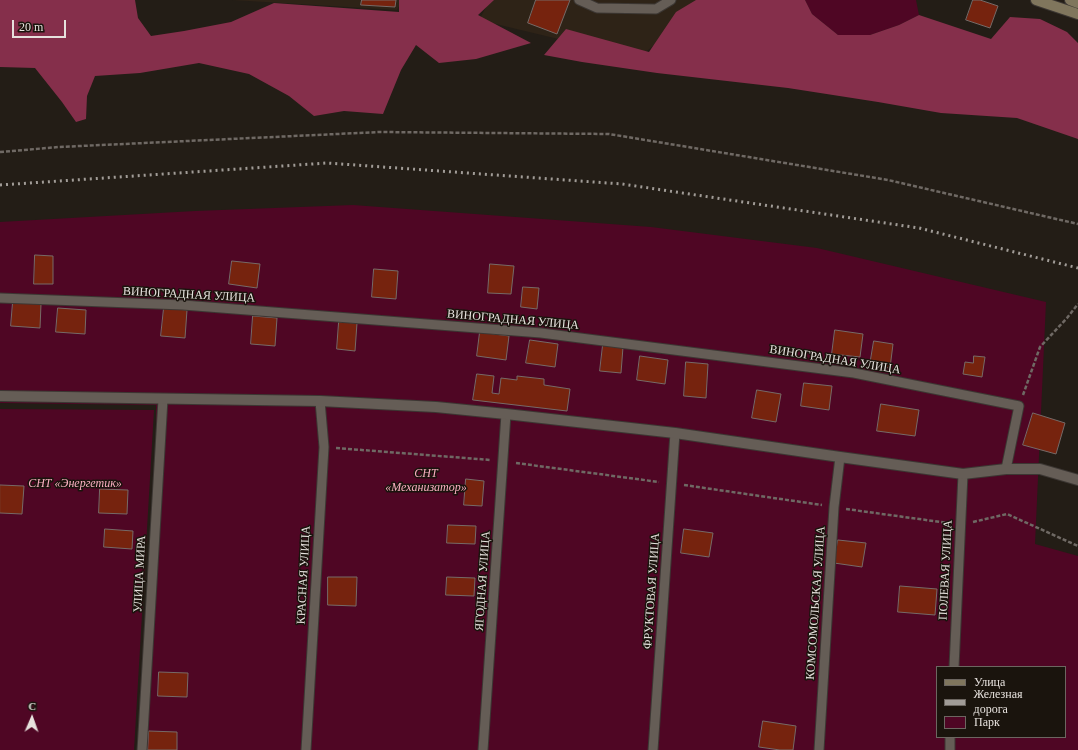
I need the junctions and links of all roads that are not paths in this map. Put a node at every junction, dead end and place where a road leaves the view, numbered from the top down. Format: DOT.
graph roads {
  1 [pos="579,0"];
  2 [pos="671,0"];
  3 [pos="1036,0"];
  4 [pos="1070,0"];
  5 [pos="1078,3"];
  6 [pos="1078,14"];
  7 [pos="0,298"];
  8 [pos="0,396"];
  9 [pos="163,399"];
  10 [pos="320,401"];
  11 [pos="506,414"];
  12 [pos="676,433"];
  13 [pos="840,457"];
  14 [pos="1006,469"];
  15 [pos="963,474"];
  16 [pos="1078,480"];
  17 [pos="954,666"];
  18 [pos="950,738"];
  19 [pos="142,750"];
  20 [pos="306,750"];
  21 [pos="483,750"];
  22 [pos="653,750"];
  23 [pos="819,750"];
  24 [pos="950,750"];
  1 -- 2 [label="lane"];
  3 -- 6 [label="main road"];
  4 -- 5 [label="main road"];
  7 -- 14 [label="lane, ВИНОГРАДНАЯ УЛИЦА"];
  8 -- 9 [label="street"];
  9 -- 10 [label="street"];
  9 -- 19 [label="lane, УЛИЦА МИРА"];
  10 -- 11 [label="street"];
  10 -- 20 [label="lane, КРАСНАЯ УЛИЦА"];
  11 -- 12 [label="street"];
  11 -- 21 [label="lane, ЯГОДНАЯ УЛИЦА"];
  12 -- 13 [label="street"];
  12 -- 22 [label="lane, ФРУКТОВАЯ УЛИЦА"];
  13 -- 15 [label="street"];
  13 -- 23 [label="lane, КОМСОМОЛЬСКАЯ УЛИЦА"];
  14 -- 15 [label="street"];
  14 -- 16 [label="street"];
  15 -- 17 [label="lane, ПОЛЕВАЯ УЛИЦА"];
  18 -- 24 [label="lane"];
}
